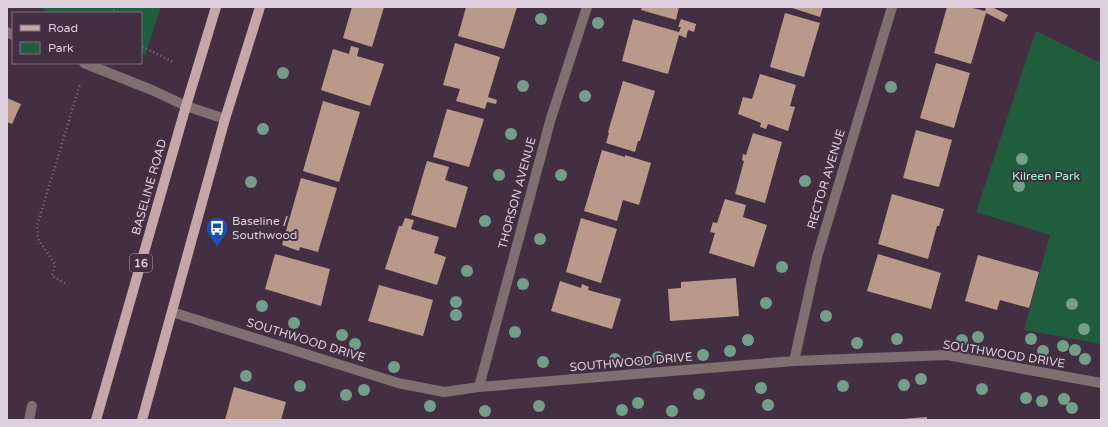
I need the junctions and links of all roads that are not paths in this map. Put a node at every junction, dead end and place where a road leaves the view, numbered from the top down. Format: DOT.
graph roads {
  1 [pos="216,7"];
  2 [pos="260,7"];
  3 [pos="587,7"];
  4 [pos="892,7"];
  5 [pos="87,64"];
  6 [pos="186,106"];
  7 [pos="226,119"];
  8 [pos="172,312"];
  9 [pos="794,362"];
  10 [pos="1101,383"];
  11 [pos="479,387"];
  12 [pos="32,406"];
  13 [pos="29,420"];
  14 [pos="96,420"];
  15 [pos="142,420"];
  1 -- 6 [label="main road, BASELINE ROAD / 16"];
  2 -- 7 [label="main road"];
  3 -- 11 [label="street, THORSON AVENUE"];
  4 -- 9 [label="street, RECTOR AVENUE"];
  5 -- 6 [label="street"];
  6 -- 7 [label="street"];
  6 -- 14 [label="main road, BASELINE ROAD / 16"];
  7 -- 8 [label="main road"];
  8 -- 11 [label="street, SOUTHWOOD DRIVE"];
  8 -- 15 [label="main road"];
  9 -- 10 [label="street, SOUTHWOOD DRIVE"];
  9 -- 11 [label="street, SOUTHWOOD DRIVE"];
  12 -- 13 [label="street"];
}
